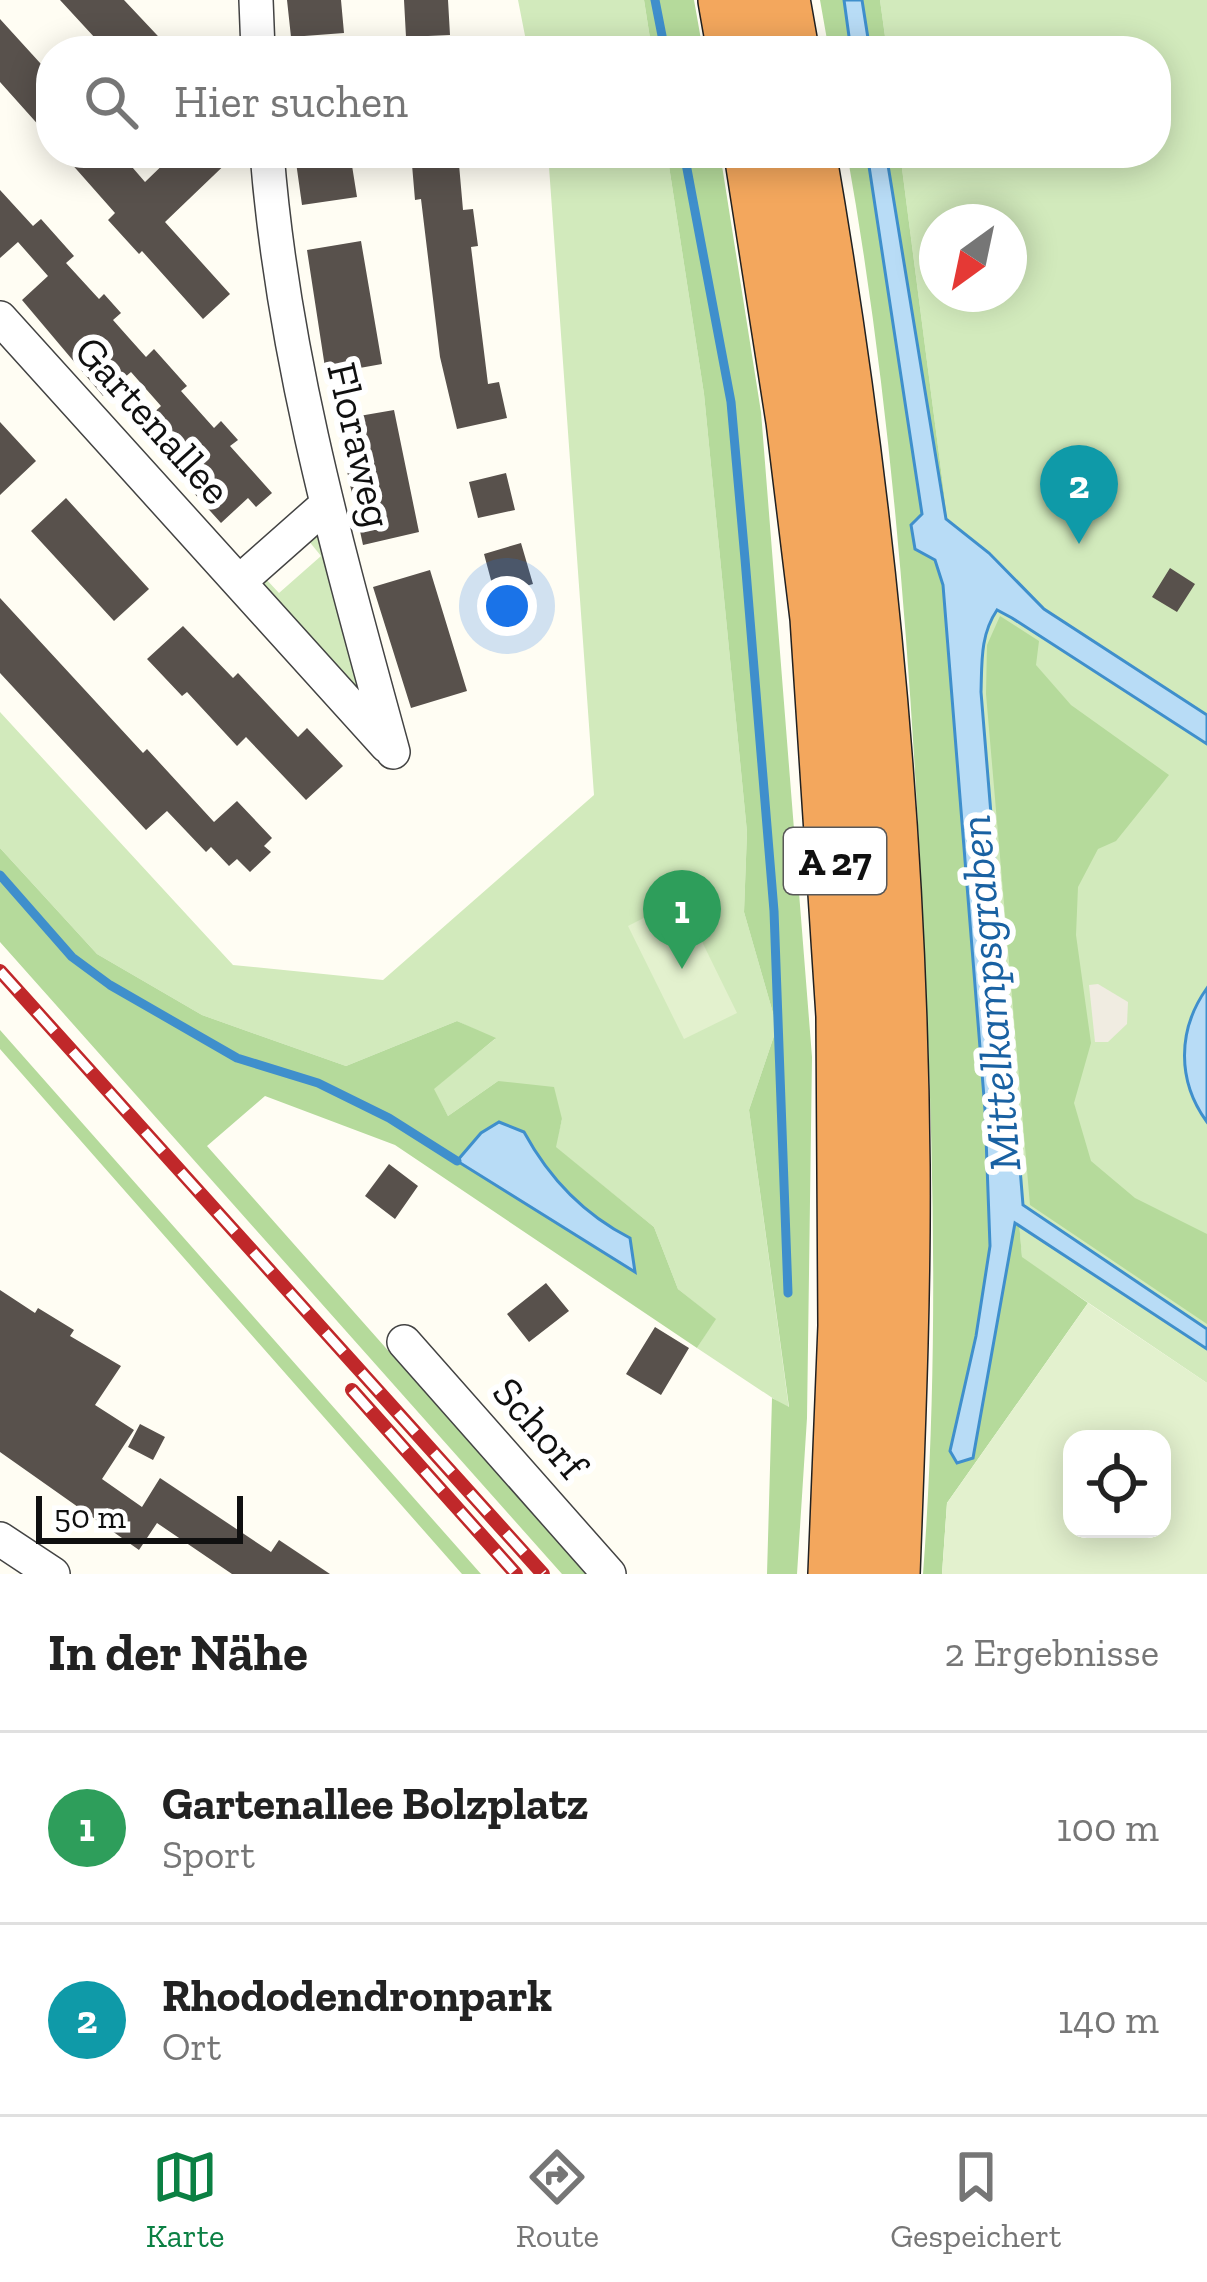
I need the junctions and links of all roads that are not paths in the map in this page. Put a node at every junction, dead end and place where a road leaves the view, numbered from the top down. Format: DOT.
graph roads {
  1 [pos="256,0"];
  2 [pos="728,0"];
  3 [pos="781,0"];
  4 [pos="257,36"];
  5 [pos="734,36"];
  6 [pos="787,36"];
  7 [pos="268,168"];
  8 [pos="755,168"];
  9 [pos="810,168"];
  10 [pos="0,318"];
  11 [pos="325,506"];
  12 [pos="239,582"];
  13 [pos="393,752"];
  14 [pos="404,1342"];
  15 [pos="0,1539"];
  16 [pos="53,1574"];
  17 [pos="609,1574"];
  18 [pos="837,1574"];
  19 [pos="891,1574"];
  1 -- 4 [label="street"];
  2 -- 5 [label="highway"];
  3 -- 6 [label="highway"];
  7 -- 11 [label="street, Floraweg"];
  8 -- 18 [label="highway, A 27"];
  9 -- 19 [label="highway, A 27"];
  10 -- 12 [label="street, Gartenallee"];
  11 -- 12 [label="street"];
  11 -- 13 [label="street, Floraweg"];
  12 -- 13 [label="street, Gartenallee"];
  14 -- 17 [label="street, Schorf"];
  15 -- 16 [label="street"];
}
